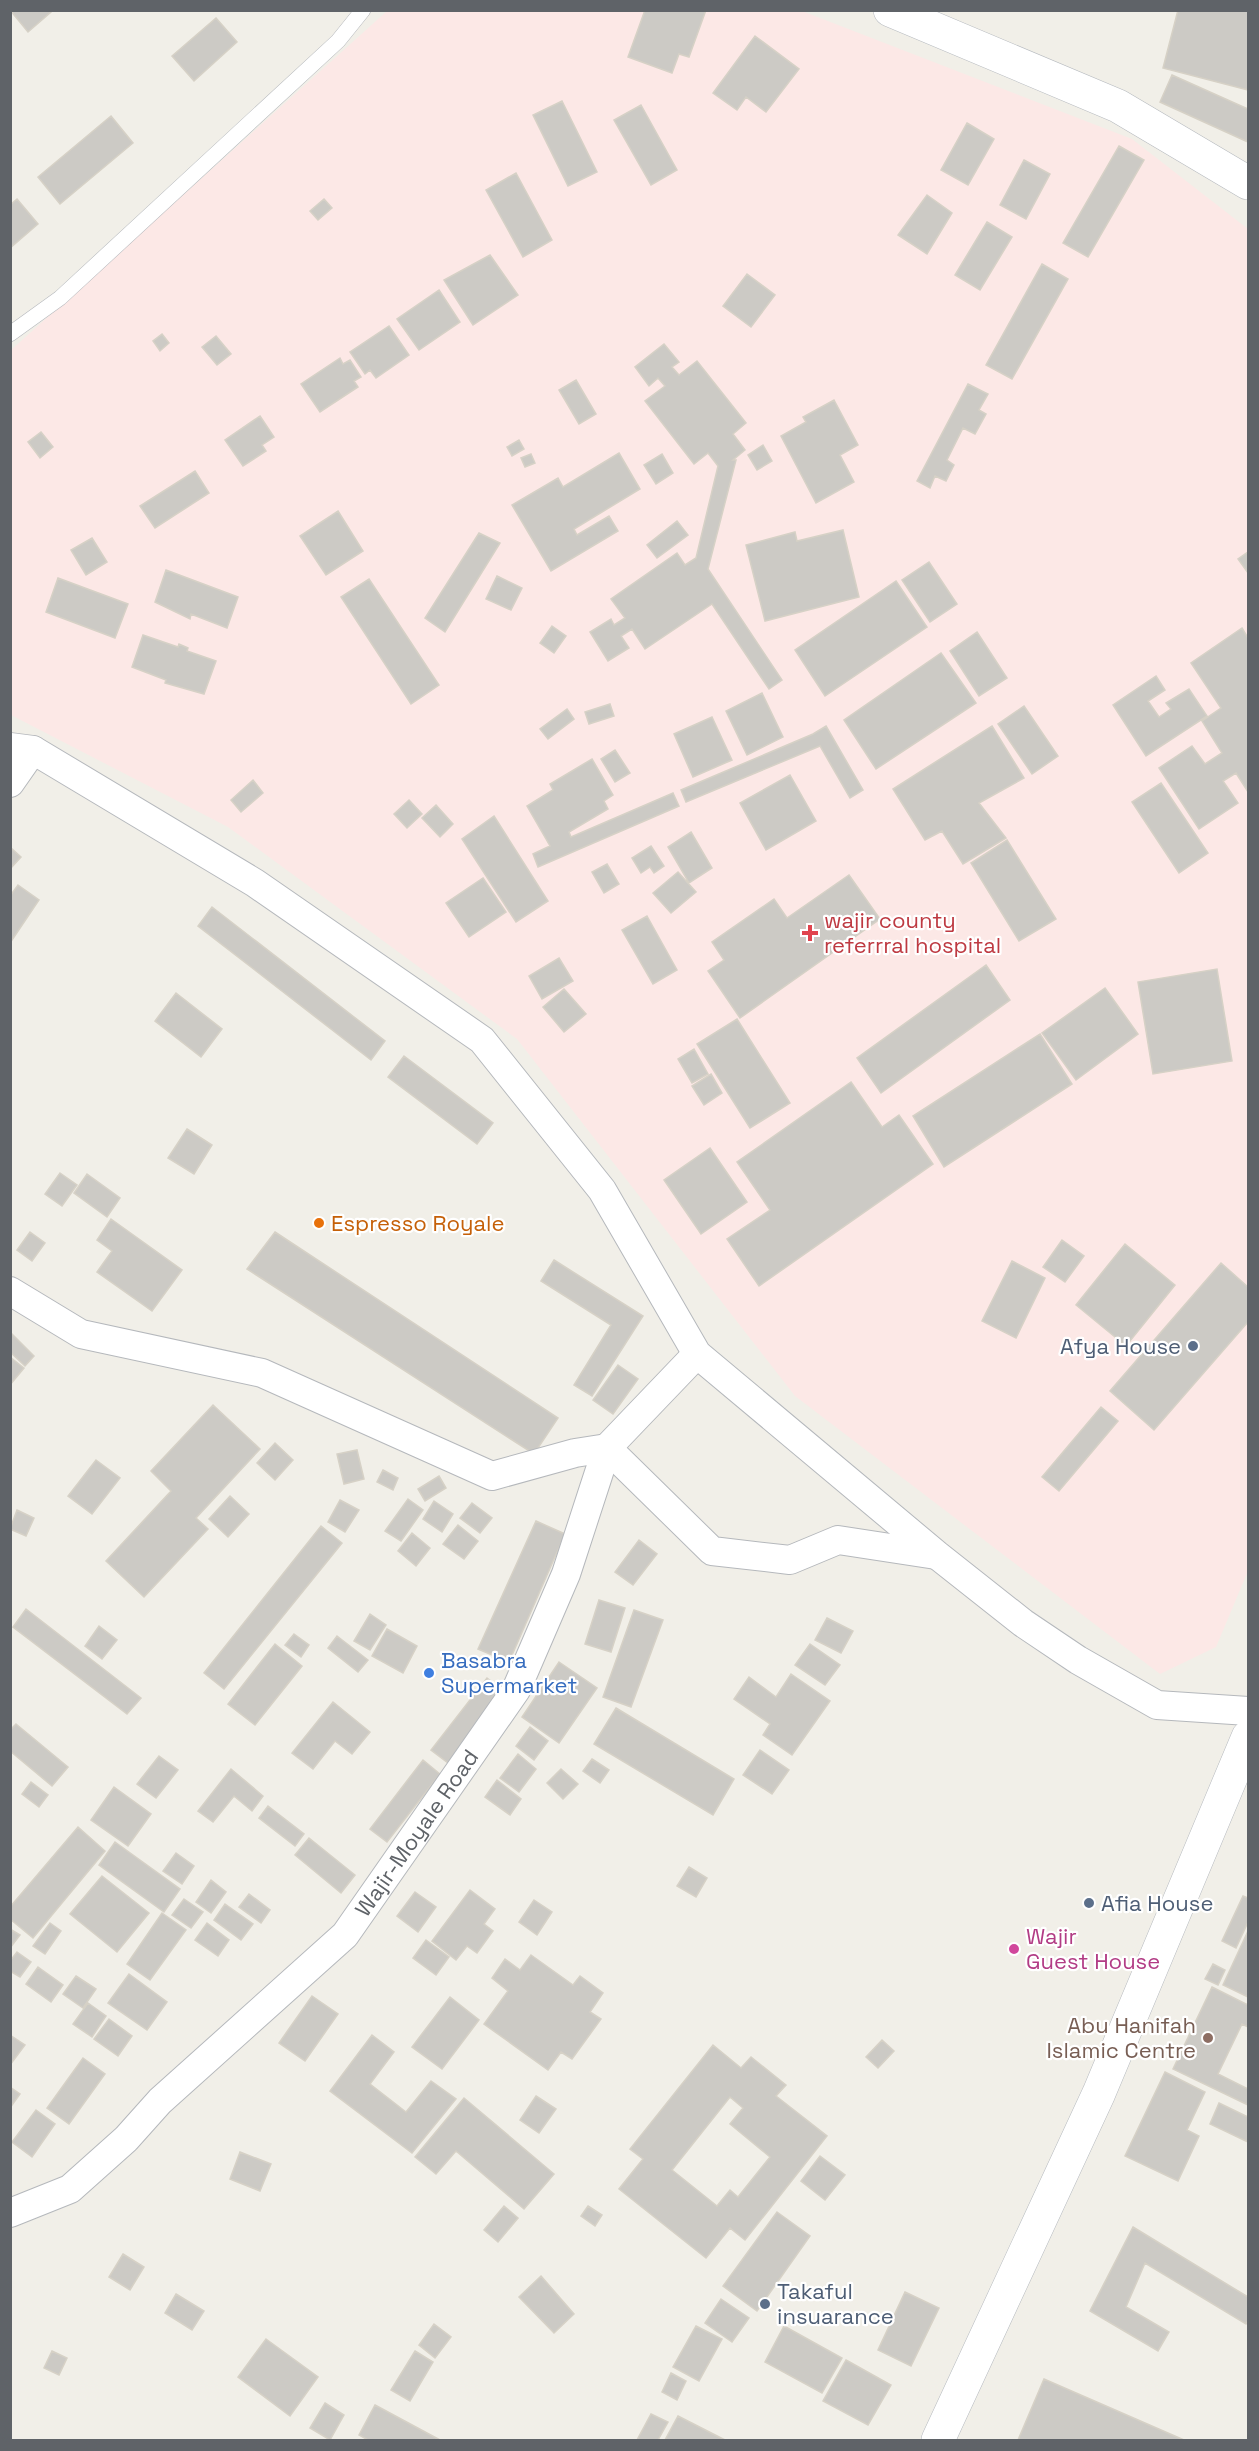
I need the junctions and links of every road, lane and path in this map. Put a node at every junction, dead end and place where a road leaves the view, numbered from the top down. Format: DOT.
graph roads {
  1 [pos="363,10"];
  2 [pos="890,10"];
  3 [pos="1248,183"];
  4 [pos="10,334"];
  5 [pos="22,749"];
  6 [pos="10,783"];
  7 [pos="10,1291"];
  8 [pos="697,1354"];
  9 [pos="608,1448"];
  10 [pos="937,1555"];
  11 [pos="1248,1711"];
  12 [pos="1248,1737"];
  13 [pos="10,2213"];
  14 [pos="938,2440"];
  1 -- 4 [label="lane"];
  2 -- 3 [label="street"];
  5 -- 6 [label="street"];
  5 -- 8 [label="street"];
  7 -- 9 [label="street"];
  8 -- 9 [label="street, Wajir-Moyale Road"];
  8 -- 10 [label="street"];
  9 -- 10 [label="street"];
  9 -- 13 [label="street, Wajir-Moyale Road"];
  10 -- 11 [label="street"];
  12 -- 14 [label="street"];
}
